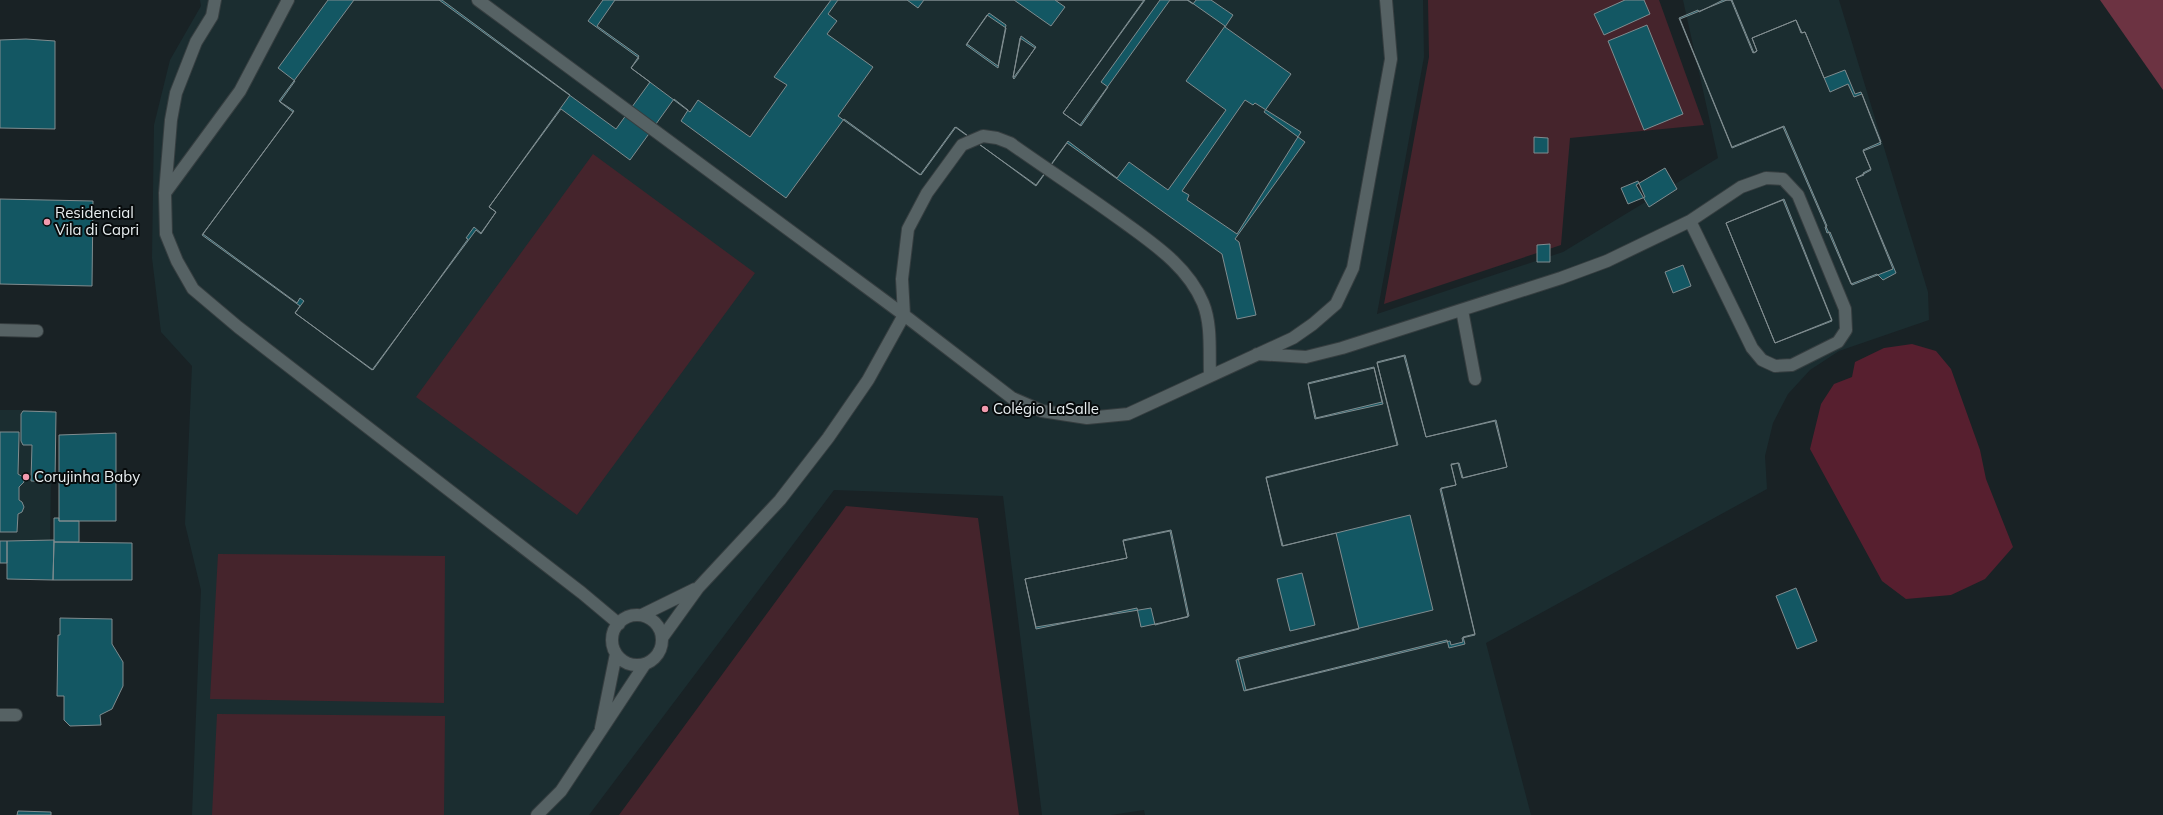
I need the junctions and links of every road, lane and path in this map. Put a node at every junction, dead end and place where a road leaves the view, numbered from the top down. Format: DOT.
graph roads {
  1 [pos="215,0"];
  2 [pos="288,0"];
  3 [pos="478,0"];
  4 [pos="1386,0"];
  5 [pos="165,193"];
  6 [pos="1690,221"];
  7 [pos="1462,310"];
  8 [pos="904,316"];
  9 [pos="0,330"];
  10 [pos="37,331"];
  11 [pos="1257,354"];
  12 [pos="1210,375"];
  13 [pos="1474,379"];
  14 [pos="698,588"];
  15 [pos="642,615"];
  16 [pos="619,624"];
  17 [pos="662,638"];
  18 [pos="616,654"];
  19 [pos="645,664"];
  20 [pos="0,715"];
  21 [pos="16,715"];
  22 [pos="599,735"];
  23 [pos="537,815"];
  1 -- 5 [label="street"];
  2 -- 5 [label="street"];
  3 -- 8 [label="street"];
  4 -- 11 [label="street"];
  5 -- 16 [label="street"];
  6 -- 6 [label="street"];
  6 -- 7 [label="street"];
  7 -- 11 [label="street"];
  7 -- 13 [label="street"];
  8 -- 12 [label="street"];
  8 -- 12 [label="street"];
  8 -- 14 [label="street"];
  9 -- 10 [label="street"];
  11 -- 12 [label="street"];
  14 -- 15 [label="street"];
  14 -- 17 [label="street"];
  15 -- 16 [label="street"];
  15 -- 17 [label="street"];
  16 -- 18 [label="street"];
  17 -- 19 [label="street"];
  18 -- 19 [label="street"];
  18 -- 22 [label="street"];
  19 -- 22 [label="street"];
  20 -- 21 [label="street"];
  22 -- 23 [label="street"];
}
